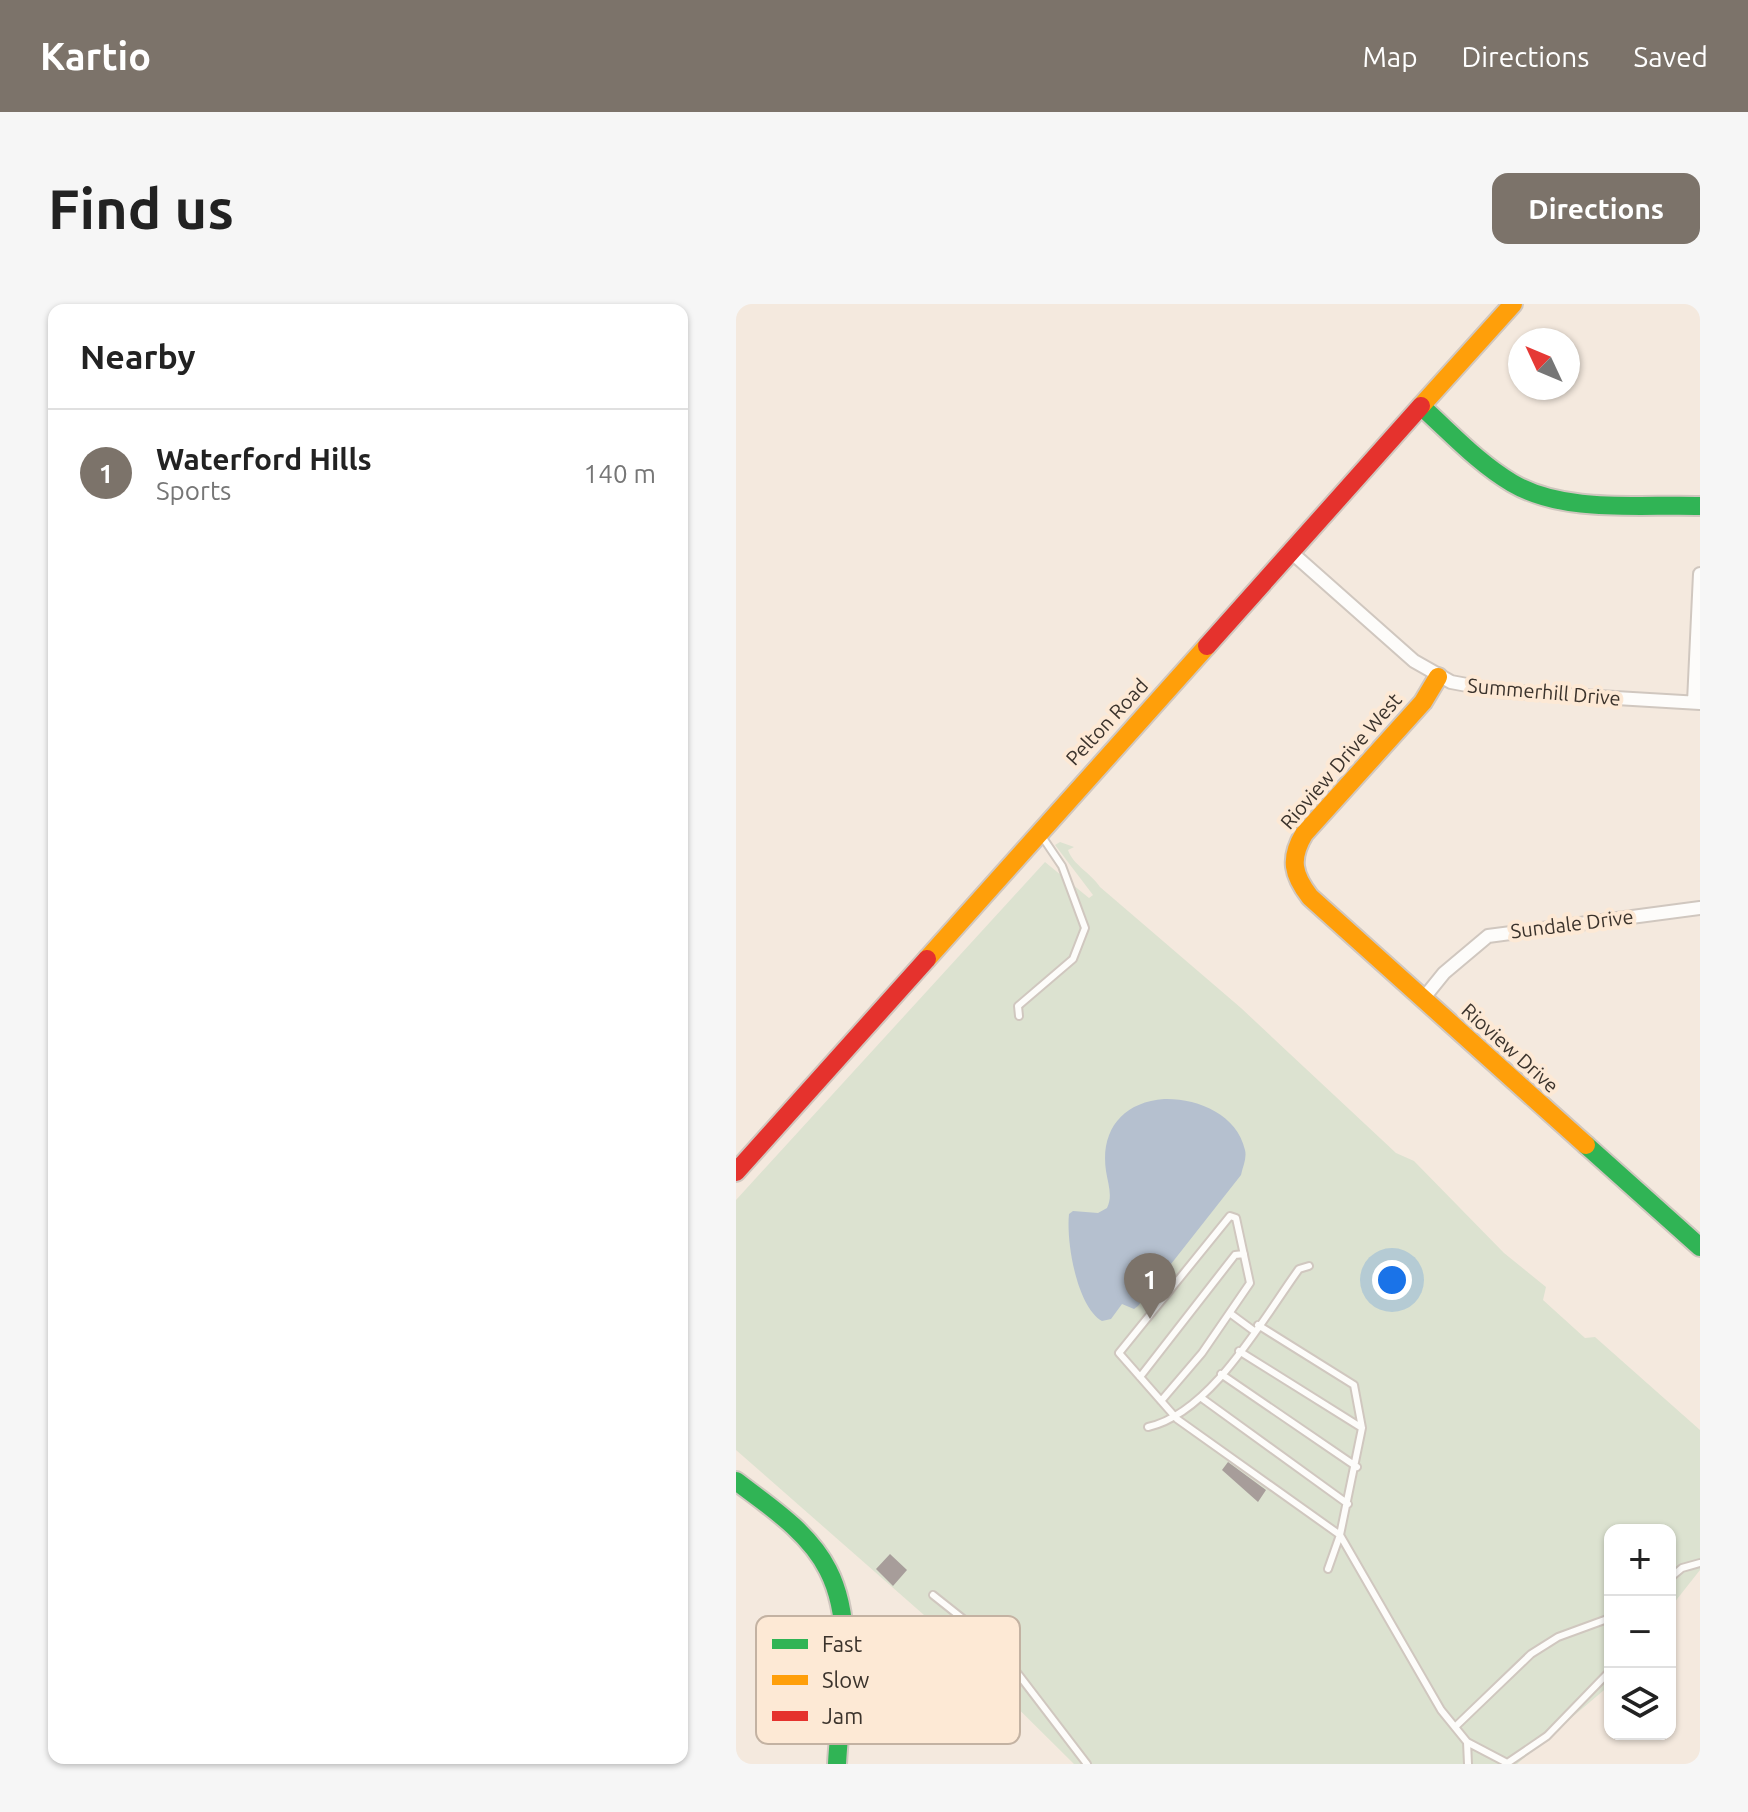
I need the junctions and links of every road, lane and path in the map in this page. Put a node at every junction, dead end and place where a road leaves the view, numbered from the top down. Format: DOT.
graph roads {
  1 [pos="1513,304"];
  2 [pos="1422,407"];
  3 [pos="1700,506"];
  4 [pos="1291,552"];
  5 [pos="1700,574"];
  6 [pos="1438,677"];
  7 [pos="1697,702"];
  8 [pos="1038,831"];
  9 [pos="1295,878"];
  10 [pos="1700,908"];
  11 [pos="1423,999"];
  12 [pos="1019,1016"];
  13 [pos="736,1172"];
  14 [pos="1700,1247"];
  15 [pos="1244,1254"];
  16 [pos="1309,1266"];
  17 [pos="1231,1314"];
  18 [pos="1256,1328"];
  19 [pos="1239,1351"];
  20 [pos="1221,1374"];
  21 [pos="1140,1377"];
  22 [pos="1203,1399"];
  23 [pos="1161,1401"];
  24 [pos="1177,1419"];
  25 [pos="1148,1427"];
  26 [pos="1362,1428"];
  27 [pos="1357,1467"];
  28 [pos="736,1481"];
  29 [pos="1348,1504"];
  30 [pos="1340,1535"];
  31 [pos="1700,1563"];
  32 [pos="1328,1569"];
  33 [pos="1676,1573"];
  34 [pos="933,1595"];
  35 [pos="842,1616"];
  36 [pos="959,1616"];
  37 [pos="1604,1620"];
  38 [pos="1020,1676"];
  39 [pos="1604,1677"];
  40 [pos="1455,1727"];
  41 [pos="1467,1742"];
  42 [pos="838,1744"];
  43 [pos="1506,1763"];
  44 [pos="837,1764"];
  45 [pos="1087,1764"];
  46 [pos="1468,1764"];
  1 -- 2 [label="street, Pelton Road"];
  2 -- 3 [label="street"];
  2 -- 4 [label="street, Pelton Road"];
  4 -- 6 [label="street, Summerhill Drive"];
  4 -- 8 [label="street, Pelton Road"];
  5 -- 7 [label="street"];
  6 -- 7 [label="street, Summerhill Drive"];
  6 -- 9 [label="street, Rioview Drive West"];
  8 -- 12 [label="lane"];
  8 -- 13 [label="street, Pelton Road"];
  9 -- 11 [label="street, Rioview Drive"];
  10 -- 11 [label="street, Sundale Drive"];
  11 -- 14 [label="street, Rioview Drive"];
  15 -- 17 [label="lane"];
  15 -- 21 [label="lane"];
  15 -- 21 [label="lane"];
  16 -- 18 [label="lane"];
  17 -- 18 [label="lane"];
  17 -- 23 [label="lane"];
  18 -- 19 [label="lane"];
  18 -- 26 [label="lane"];
  19 -- 20 [label="lane"];
  19 -- 26 [label="lane"];
  20 -- 22 [label="lane"];
  20 -- 27 [label="lane"];
  21 -- 23 [label="lane"];
  22 -- 24 [label="lane"];
  22 -- 29 [label="lane"];
  23 -- 24 [label="lane"];
  24 -- 25 [label="lane"];
  24 -- 30 [label="lane"];
  26 -- 27 [label="lane"];
  27 -- 29 [label="lane"];
  28 -- 35 [label="street"];
  29 -- 30 [label="lane"];
  30 -- 32 [label="lane"];
  30 -- 40 [label="lane"];
  31 -- 33 [label="lane"];
  34 -- 36 [label="lane"];
  37 -- 40 [label="lane"];
  38 -- 45 [label="lane"];
  39 -- 43 [label="lane"];
  40 -- 41 [label="lane"];
  41 -- 43 [label="lane"];
  41 -- 46 [label="lane"];
  42 -- 44 [label="street"];
}
